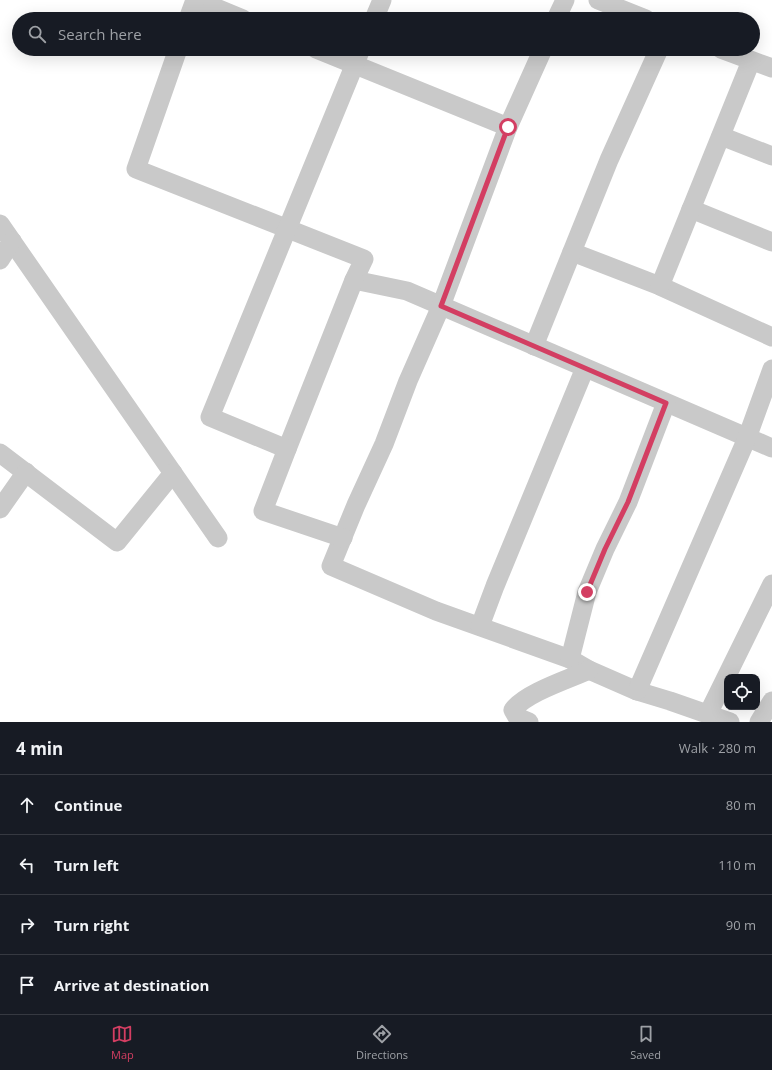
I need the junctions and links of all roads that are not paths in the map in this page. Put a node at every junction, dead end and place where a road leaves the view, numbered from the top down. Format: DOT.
graph roads {
  1 [pos="196,0"];
  2 [pos="382,0"];
  3 [pos="565,0"];
  4 [pos="598,0"];
  5 [pos="191,12"];
  6 [pos="226,12"];
  7 [pos="377,12"];
  8 [pos="559,12"];
  9 [pos="628,12"];
  10 [pos="176,56"];
  11 [pos="540,56"];
  12 [pos="656,56"];
  13 [pos="738,56"];
  14 [pos="357,57"];
  15 [pos="751,61"];
  16 [pos="772,68"];
  17 [pos="508,127"];
  18 [pos="721,136"];
  19 [pos="772,156"];
  20 [pos="691,209"];
  21 [pos="0,224"];
  22 [pos="288,229"];
  23 [pos="12,241"];
  24 [pos="772,242"];
  25 [pos="572,252"];
  26 [pos="0,260"];
  27 [pos="354,280"];
  28 [pos="660,286"];
  29 [pos="441,306"];
  30 [pos="772,337"];
  31 [pos="534,346"];
  32 [pos="585,368"];
  33 [pos="772,369"];
  34 [pos="666,403"];
  35 [pos="747,438"];
  36 [pos="772,448"];
  37 [pos="287,449"];
  38 [pos="0,452"];
  39 [pos="26,472"];
  40 [pos="173,473"];
  41 [pos="0,509"];
  42 [pos="218,538"];
  43 [pos="343,538"];
  44 [pos="772,584"];
  45 [pos="480,626"];
  46 [pos="570,659"];
  47 [pos="589,670"];
  48 [pos="637,691"];
  49 [pos="772,701"];
  50 [pos="708,714"];
  51 [pos="530,722"];
  52 [pos="730,722"];
  53 [pos="759,722"];
  1 -- 5 [label="street"];
  1 -- 6 [label="street"];
  2 -- 7 [label="street"];
  3 -- 8 [label="street"];
  4 -- 9 [label="street"];
  10 -- 22 [label="street"];
  11 -- 17 [label="street"];
  12 -- 25 [label="street"];
  13 -- 15 [label="street"];
  14 -- 17 [label="street"];
  14 -- 22 [label="street"];
  15 -- 16 [label="street"];
  15 -- 18 [label="street"];
  17 -- 29 [label="street"];
  18 -- 19 [label="street"];
  18 -- 20 [label="street"];
  20 -- 24 [label="street"];
  20 -- 28 [label="street"];
  21 -- 23 [label="street"];
  22 -- 27 [label="street"];
  22 -- 37 [label="street"];
  23 -- 26 [label="street"];
  23 -- 40 [label="street"];
  25 -- 28 [label="street"];
  25 -- 31 [label="street"];
  27 -- 29 [label="street"];
  27 -- 37 [label="street"];
  28 -- 30 [label="street"];
  29 -- 31 [label="street"];
  29 -- 43 [label="street"];
  31 -- 32 [label="street"];
  32 -- 34 [label="street"];
  32 -- 45 [label="street"];
  33 -- 35 [label="street"];
  34 -- 35 [label="street"];
  34 -- 46 [label="street"];
  35 -- 36 [label="street"];
  35 -- 48 [label="street"];
  37 -- 43 [label="street"];
  38 -- 39 [label="street"];
  39 -- 40 [label="street"];
  39 -- 41 [label="street"];
  40 -- 42 [label="street"];
  43 -- 45 [label="street"];
  44 -- 50 [label="street"];
  45 -- 46 [label="street"];
  46 -- 47 [label="street"];
  47 -- 48 [label="street"];
  47 -- 51 [label="street"];
  48 -- 50 [label="street"];
  49 -- 53 [label="street"];
  50 -- 52 [label="street"];
}
